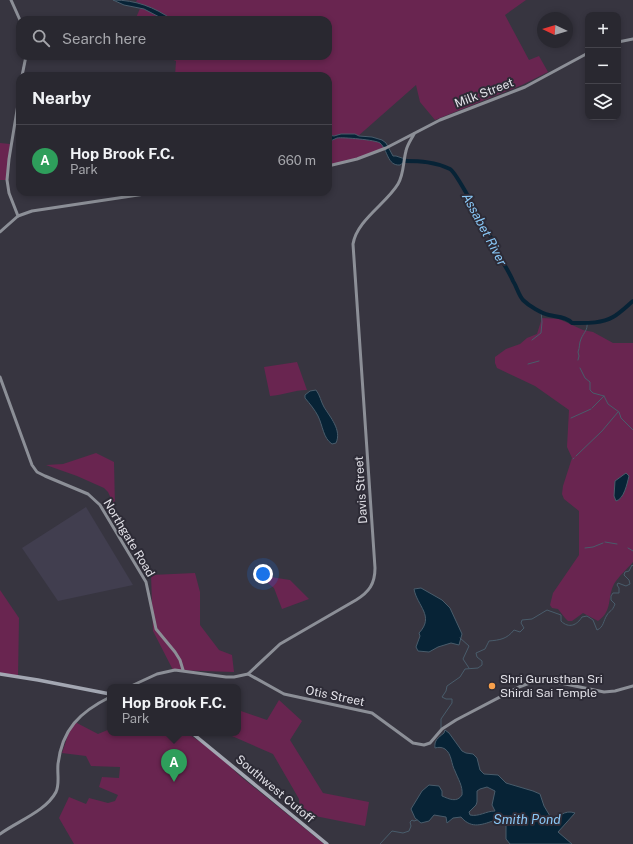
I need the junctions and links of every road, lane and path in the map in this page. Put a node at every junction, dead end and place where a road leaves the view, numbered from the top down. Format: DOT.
graph roads {
  1 [pos="11,0"];
  2 [pos="18,16"];
  3 [pos="633,39"];
  4 [pos="621,41"];
  5 [pos="585,55"];
  6 [pos="25,60"];
  7 [pos="23,72"];
  8 [pos="16,116"];
  9 [pos="414,134"];
  10 [pos="405,139"];
  11 [pos="409,142"];
  12 [pos="332,165"];
  13 [pos="130,196"];
  14 [pos="18,216"];
  15 [pos="0,232"];
  16 [pos="0,377"];
  17 [pos="183,670"];
  18 [pos="0,674"];
  19 [pos="248,674"];
  20 [pos="135,684"];
  21 [pos="633,686"];
  22 [pos="99,691"];
  23 [pos="107,695"];
  24 [pos="107,698"];
  25 [pos="102,702"];
  26 [pos="196,736"];
  27 [pos="0,834"];
  28 [pos="327,844"];
  1 -- 2 [label="street"];
  3 -- 4 [label="street"];
  5 -- 9 [label="street, Milk Street"];
  6 -- 7 [label="street"];
  8 -- 14 [label="street"];
  9 -- 10 [label="street, Milk Street"];
  9 -- 11 [label="street, Davis Street"];
  10 -- 11 [label="street"];
  10 -- 12 [label="street, Milk Street"];
  11 -- 19 [label="street, Davis Street"];
  13 -- 14 [label="street"];
  14 -- 15 [label="street"];
  16 -- 17 [label="street, Northgate Road"];
  17 -- 19 [label="street"];
  17 -- 20 [label="street"];
  18 -- 22 [label="main road"];
  19 -- 21 [label="street, Otis Street"];
  22 -- 23 [label="main road"];
  22 -- 25 [label="street"];
  24 -- 25 [label="street"];
  25 -- 27 [label="street"];
  26 -- 28 [label="main road, Southwest Cutoff"];
}
